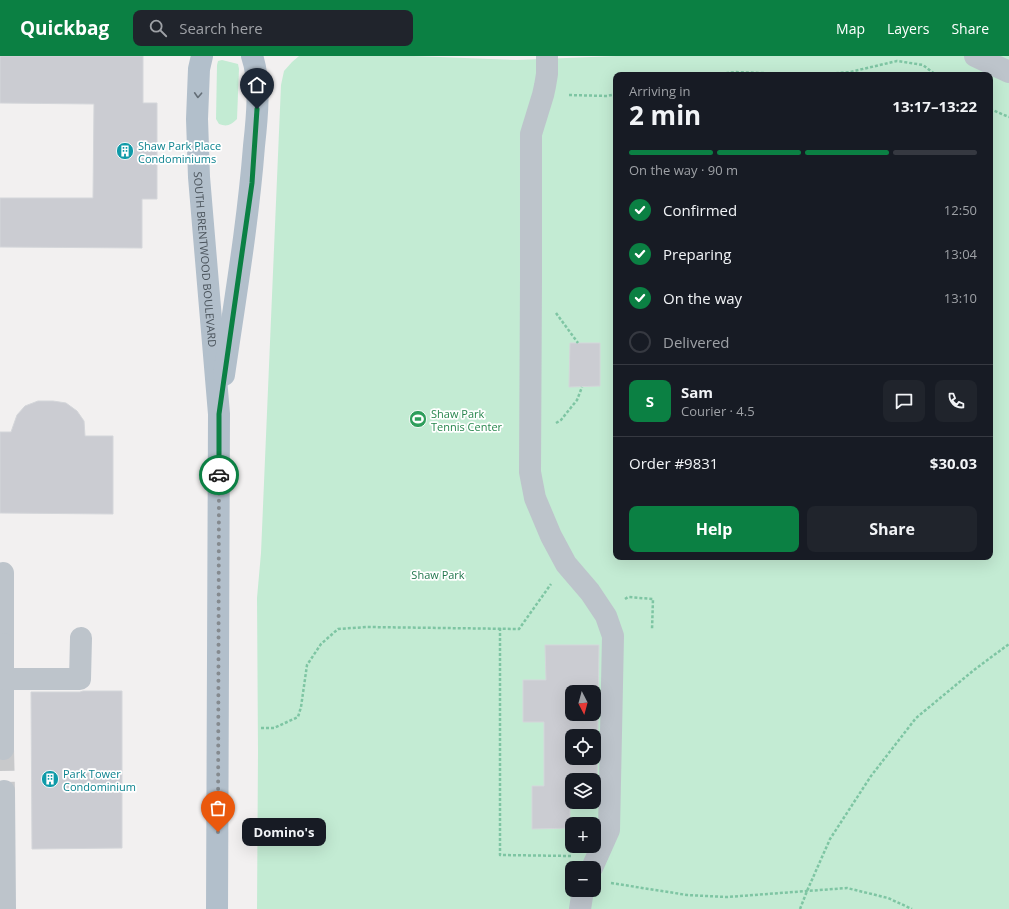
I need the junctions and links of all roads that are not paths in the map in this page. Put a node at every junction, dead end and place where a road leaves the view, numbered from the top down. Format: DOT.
graph roads {
  1 [pos="202,56"];
  2 [pos="252,56"];
  3 [pos="547,56"];
  4 [pos="975,56"];
  5 [pos="1009,72"];
  6 [pos="219,414"];
  7 [pos="3,573"];
  8 [pos="81,638"];
  9 [pos="1,644"];
  10 [pos="3,679"];
  11 [pos="3,749"];
  12 [pos="4,791"];
  13 [pos="594,861"];
  14 [pos="582,897"];
  15 [pos="5,909"];
  16 [pos="217,909"];
  17 [pos="580,909"];
  1 -- 6 [label="main road, SOUTH BRENTWOOD BOULEVARD, one-way"];
  2 -- 6 [label="main road, SOUTH BRENTWOOD BOULEVARD"];
  3 -- 13 [label="street"];
  4 -- 5 [label="street"];
  6 -- 16 [label="main road, SOUTH BRENTWOOD BOULEVARD"];
  7 -- 9 [label="street"];
  8 -- 10 [label="street"];
  9 -- 10 [label="street"];
  10 -- 11 [label="street"];
  12 -- 15 [label="street"];
  14 -- 17 [label="street"];
}
